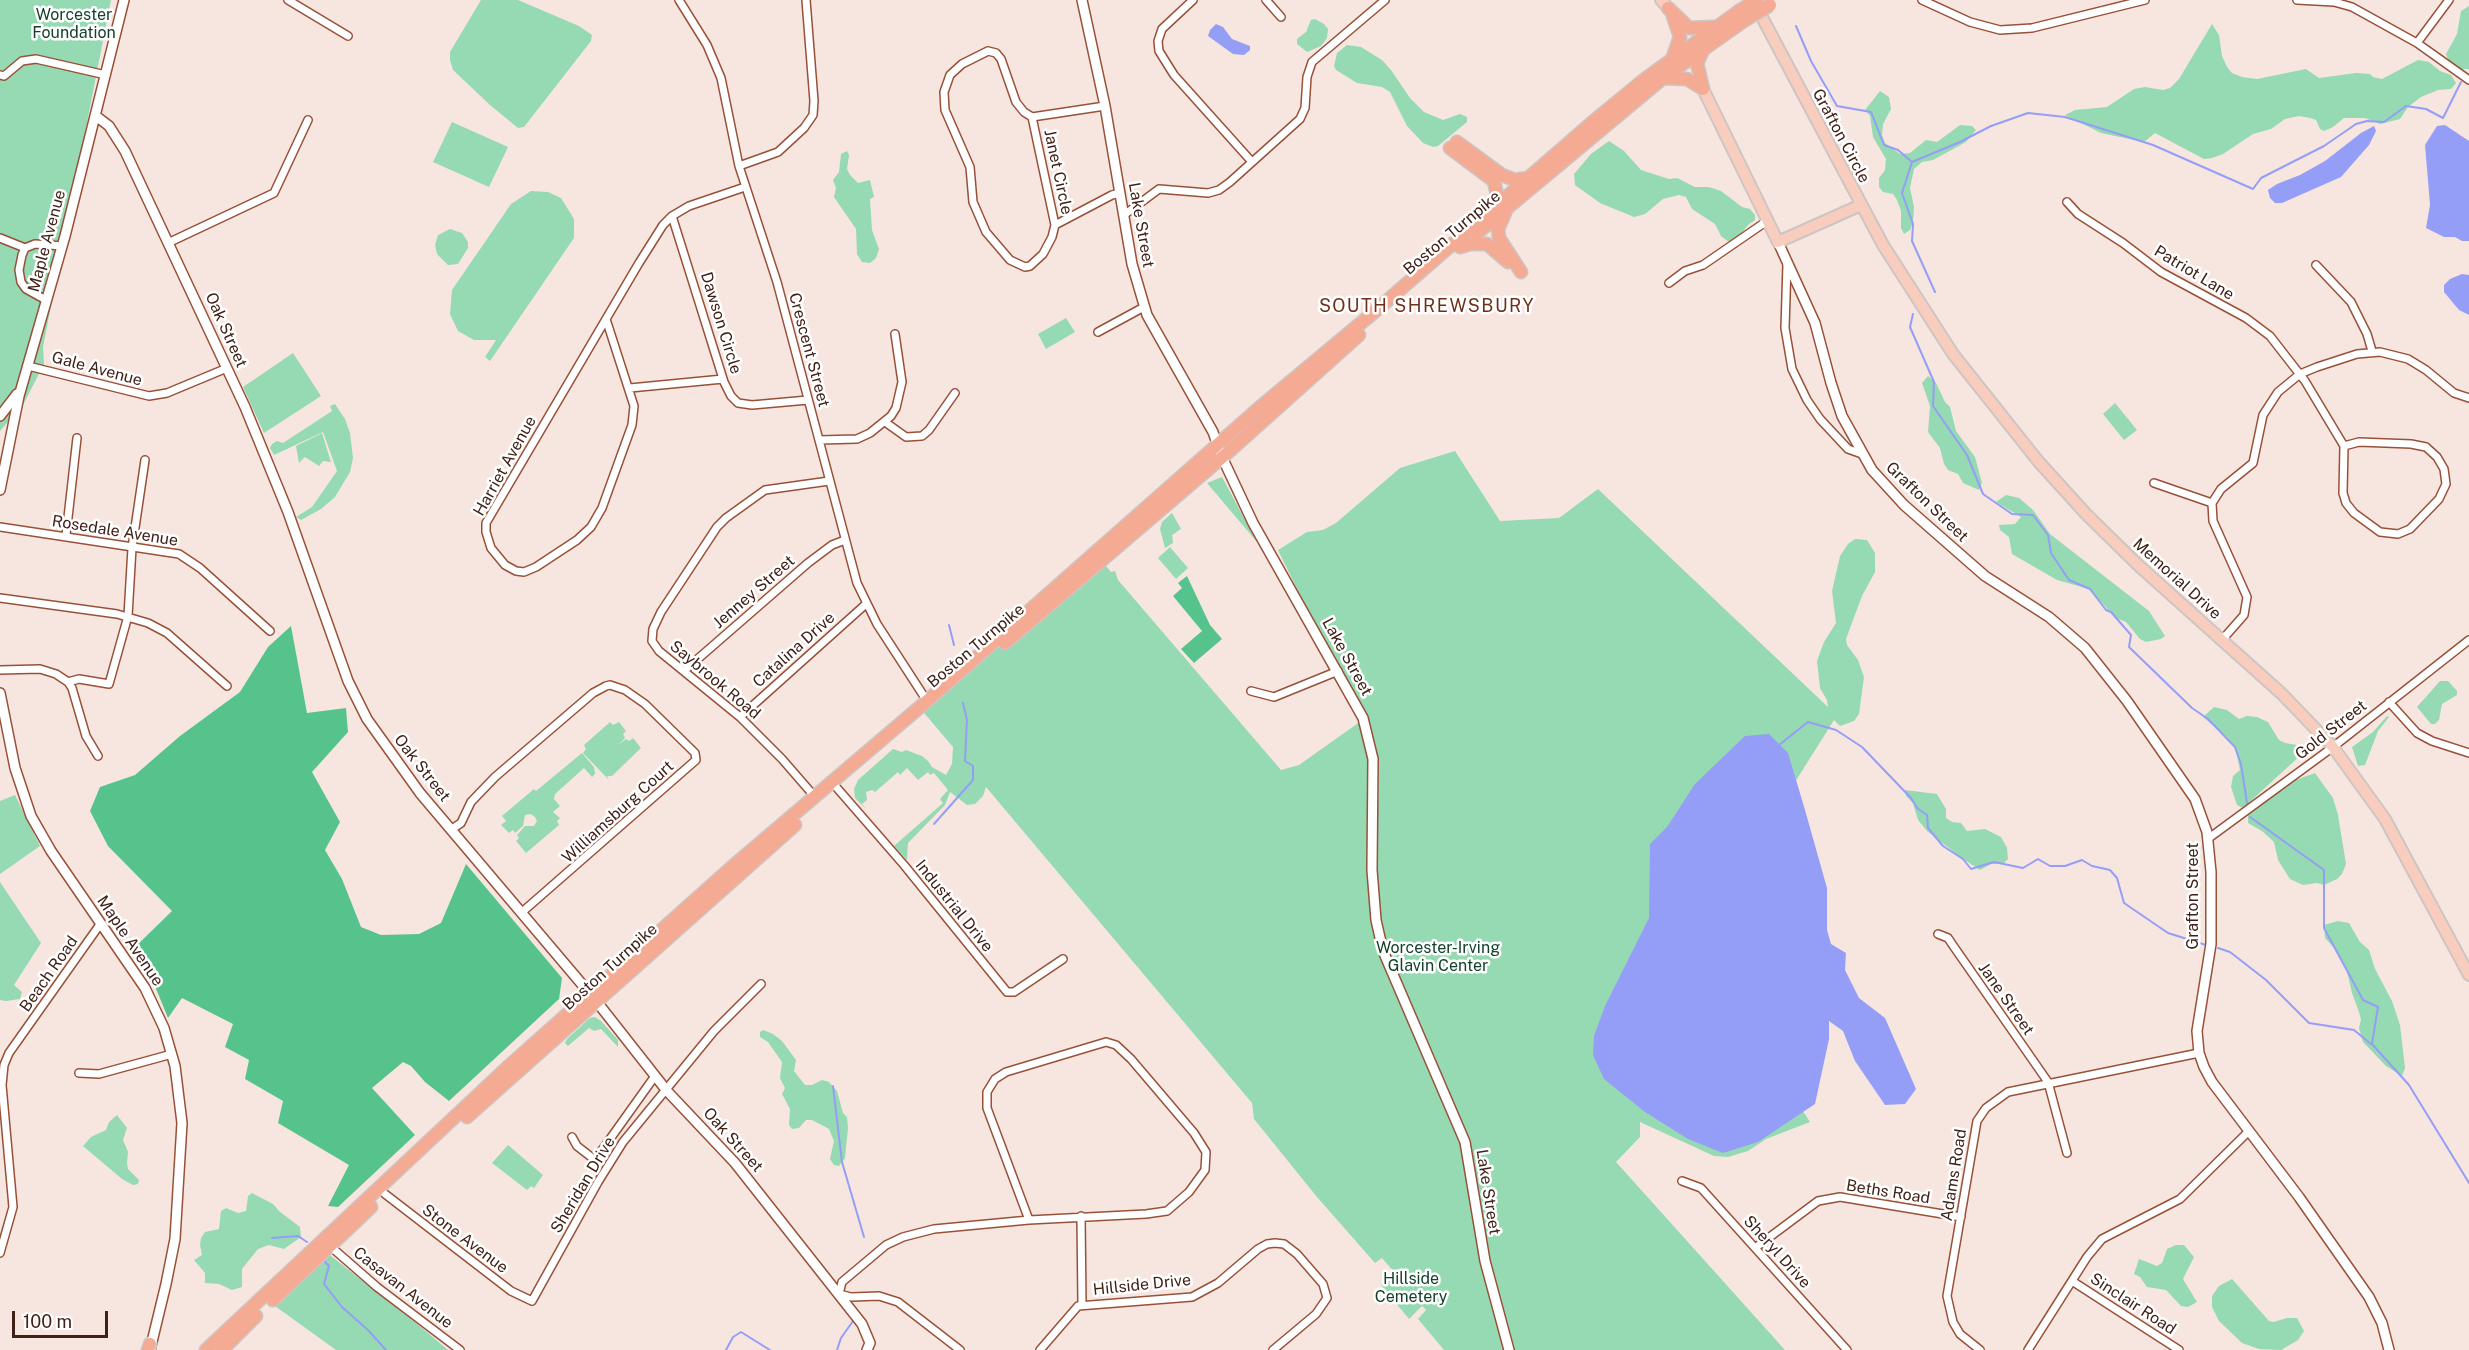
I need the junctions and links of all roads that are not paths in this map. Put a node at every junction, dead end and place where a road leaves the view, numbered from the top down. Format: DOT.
graph roads {
  1 [pos="124,0"];
  2 [pos="288,0"];
  3 [pos="679,0"];
  4 [pos="806,0"];
  5 [pos="1083,0"];
  6 [pos="1193,0"];
  7 [pos="1266,0"];
  8 [pos="1385,0"];
  9 [pos="1755,0"];
  10 [pos="1922,0"];
  11 [pos="2145,0"];
  12 [pos="2297,0"];
  13 [pos="2449,0"];
  14 [pos="301,3"];
  15 [pos="1774,3"];
  16 [pos="1665,4"];
  17 [pos="1742,16"];
  18 [pos="1281,17"];
  19 [pos="1717,26"];
  20 [pos="348,36"];
  21 [pos="2417,43"];
  22 [pos="1706,47"];
  23 [pos="1672,59"];
  24 [pos="106,75"];
  25 [pos="1,77"];
  26 [pos="1663,78"];
  27 [pos="2469,80"];
  28 [pos="1703,89"];
  29 [pos="1105,105"];
  30 [pos="96,116"];
  31 [pos="1032,117"];
  32 [pos="308,120"];
  33 [pos="1252,162"];
  34 [pos="739,166"];
  35 [pos="1528,178"];
  36 [pos="745,187"];
  37 [pos="1120,193"];
  38 [pos="2067,202"];
  39 [pos="1861,205"];
  40 [pos="1509,206"];
  41 [pos="1491,211"];
  42 [pos="1124,215"];
  43 [pos="672,216"];
  44 [pos="1767,221"];
  45 [pos="1055,225"];
  46 [pos="0,238"];
  47 [pos="170,242"];
  48 [pos="1778,242"];
  49 [pos="62,246"];
  50 [pos="25,248"];
  51 [pos="1460,248"];
  52 [pos="1787,261"];
  53 [pos="2316,265"];
  54 [pos="1669,283"];
  55 [pos="46,300"];
  56 [pos="1144,307"];
  57 [pos="606,319"];
  58 [pos="1098,332"];
  59 [pos="895,334"];
  60 [pos="2372,351"];
  61 [pos="28,366"];
  62 [pos="227,368"];
  63 [pos="2300,374"];
  64 [pos="723,379"];
  65 [pos="630,388"];
  66 [pos="21,390"];
  67 [pos="955,393"];
  68 [pos="2469,398"];
  69 [pos="808,400"];
  70 [pos="0,416"];
  71 [pos="14,419"];
  72 [pos="885,422"];
  73 [pos="0,428"];
  74 [pos="11,430"];
  75 [pos="77,438"];
  76 [pos="819,440"];
  77 [pos="2344,446"];
  78 [pos="1220,451"];
  79 [pos="1862,454"];
  80 [pos="146,460"];
  81 [pos="830,481"];
  82 [pos="2154,483"];
  83 [pos="0,490"];
  84 [pos="2212,503"];
  85 [pos="0,527"];
  86 [pos="66,536"];
  87 [pos="845,540"];
  88 [pos="132,548"];
  89 [pos="0,598"];
  90 [pos="866,604"];
  91 [pos="128,616"];
  92 [pos="270,631"];
  93 [pos="2222,640"];
  94 [pos="2469,640"];
  95 [pos="0,670"];
  96 [pos="685,670"];
  97 [pos="1338,672"];
  98 [pos="68,682"];
  99 [pos="226,686"];
  100 [pos="1251,691"];
  101 [pos="0,693"];
  102 [pos="927,701"];
  103 [pos="2389,702"];
  104 [pos="740,717"];
  105 [pos="2333,747"];
  106 [pos="2469,753"];
  107 [pos="98,756"];
  108 [pos="837,788"];
  109 [pos="816,796"];
  110 [pos="452,829"];
  111 [pos="2209,838"];
  112 [pos="521,913"];
  113 [pos="101,923"];
  114 [pos="1938,934"];
  115 [pos="1063,959"];
  116 [pos="2469,975"];
  117 [pos="760,984"];
  118 [pos="593,998"];
  119 [pos="2199,1053"];
  120 [pos="172,1054"];
  121 [pos="79,1073"];
  122 [pos="655,1076"];
  123 [pos="2048,1083"];
  124 [pos="667,1091"];
  125 [pos="2249,1131"];
  126 [pos="572,1137"];
  127 [pos="2067,1153"];
  128 [pos="1682,1181"];
  129 [pos="385,1194"];
  130 [pos="1081,1216"];
  131 [pos="1961,1218"];
  132 [pos="1029,1220"];
  133 [pos="330,1246"];
  134 [pos="1755,1248"];
  135 [pos="0,1253"];
  136 [pos="2072,1281"];
  137 [pos="839,1294"];
  138 [pos="532,1301"];
  139 [pos="1082,1305"];
  140 [pos="151,1349"];
  141 [pos="206,1350"];
  142 [pos="222,1350"];
  143 [pos="460,1350"];
  144 [pos="867,1350"];
  145 [pos="960,1350"];
  146 [pos="1040,1350"];
  147 [pos="1273,1350"];
  148 [pos="1509,1350"];
  149 [pos="1846,1350"];
  150 [pos="1980,1350"];
  151 [pos="2028,1350"];
  152 [pos="2180,1350"];
  153 [pos="2389,1350"];
  1 -- 24 [label="street, Maple Avenue"];
  2 -- 14 [label="street"];
  3 -- 34 [label="street, Crescent Street"];
  4 -- 34 [label="street"];
  5 -- 29 [label="street, Lake Street"];
  6 -- 33 [label="street"];
  7 -- 18 [label="street"];
  8 -- 33 [label="street"];
  9 -- 17 [label="highway, Boston Turnpike, bridge"];
  9 -- 39 [label="main road, Grafton Circle"];
  10 -- 11 [label="street"];
  12 -- 21 [label="street"];
  13 -- 21 [label="street"];
  14 -- 20 [label="street"];
  15 -- 17 [label="highway, Boston Turnpike, bridge"];
  16 -- 19 [label="highway"];
  16 -- 23 [label="highway"];
  17 -- 19 [label="highway, Boston Turnpike"];
  17 -- 22 [label="highway, Boston Turnpike"];
  19 -- 23 [label="highway, Boston Turnpike"];
  21 -- 27 [label="street"];
  22 -- 26 [label="highway, Boston Turnpike"];
  22 -- 28 [label="highway"];
  23 -- 35 [label="highway, Boston Turnpike"];
  24 -- 25 [label="street"];
  24 -- 30 [label="street, Maple Avenue"];
  26 -- 28 [label="highway"];
  26 -- 40 [label="highway, Boston Turnpike"];
  28 -- 44 [label="main road, Grafton Street"];
  29 -- 31 [label="street"];
  29 -- 37 [label="street, Lake Street"];
  30 -- 47 [label="street, Oak Street"];
  30 -- 49 [label="street, Maple Avenue"];
  31 -- 45 [label="street, Janet Circle"];
  31 -- 45 [label="street, Janet Circle"];
  32 -- 47 [label="street"];
  33 -- 42 [label="street"];
  34 -- 36 [label="street, Crescent Street"];
  35 -- 41 [label="highway, Boston Turnpike"];
  35 -- 41 [label="highway"];
  36 -- 43 [label="street, Harriet Avenue"];
  36 -- 69 [label="street, Crescent Street"];
  37 -- 42 [label="street, Lake Street"];
  37 -- 45 [label="street"];
  38 -- 63 [label="street, Patriot Lane"];
  39 -- 48 [label="main road, Grafton Circle"];
  39 -- 93 [label="main road, Memorial Drive"];
  40 -- 51 [label="highway, Boston Turnpike"];
  40 -- 51 [label="highway"];
  41 -- 78 [label="highway, Boston Turnpike"];
  42 -- 56 [label="street, Lake Street"];
  43 -- 57 [label="street, Harriet Avenue"];
  43 -- 64 [label="street, Dawson Circle"];
  44 -- 48 [label="main road, Grafton Street"];
  44 -- 54 [label="street"];
  46 -- 50 [label="street"];
  47 -- 62 [label="street, Oak Street"];
  48 -- 52 [label="street, Grafton Street"];
  49 -- 50 [label="street"];
  49 -- 55 [label="street, Maple Avenue"];
  50 -- 55 [label="street"];
  51 -- 78 [label="highway, Boston Turnpike"];
  52 -- 79 [label="street, Grafton Street"];
  52 -- 79 [label="street, Grafton Street"];
  53 -- 60 [label="street"];
  55 -- 61 [label="street, Maple Avenue"];
  56 -- 58 [label="street"];
  56 -- 78 [label="street, Lake Street"];
  57 -- 65 [label="street, Harriet Avenue"];
  57 -- 65 [label="street, Harriet Avenue"];
  59 -- 72 [label="street"];
  60 -- 63 [label="street"];
  60 -- 68 [label="street"];
  61 -- 62 [label="street, Gale Avenue"];
  61 -- 66 [label="street, Maple Avenue"];
  62 -- 110 [label="street, Oak Street"];
  63 -- 77 [label="street, Patriot Lane"];
  63 -- 84 [label="street"];
  64 -- 65 [label="street"];
  64 -- 69 [label="street, Dawson Circle"];
  66 -- 70 [label="street"];
  66 -- 71 [label="street, Maple Avenue"];
  67 -- 72 [label="street"];
  69 -- 76 [label="street, Crescent Street"];
  70 -- 71 [label="street"];
  71 -- 74 [label="street, Maple Avenue"];
  72 -- 76 [label="street"];
  73 -- 74 [label="street"];
  74 -- 83 [label="street, Maple Avenue"];
  75 -- 86 [label="street"];
  76 -- 81 [label="street, Crescent Street"];
  77 -- 77 [label="street"];
  78 -- 97 [label="street, Lake Street"];
  78 -- 102 [label="highway, Boston Turnpike"];
  78 -- 108 [label="highway, Boston Turnpike"];
  79 -- 111 [label="street, Grafton Street"];
  80 -- 88 [label="street"];
  81 -- 87 [label="street, Crescent Street"];
  81 -- 96 [label="street, Saybrook Road"];
  82 -- 84 [label="street"];
  84 -- 93 [label="street"];
  85 -- 86 [label="street, Rosedale Avenue"];
  86 -- 88 [label="street, Rosedale Avenue"];
  87 -- 90 [label="street, Crescent Street"];
  87 -- 96 [label="street, Jenney Street"];
  88 -- 91 [label="street"];
  88 -- 92 [label="street, Rosedale Avenue"];
  89 -- 91 [label="street"];
  90 -- 102 [label="street, Crescent Street"];
  90 -- 104 [label="street, Catalina Drive"];
  91 -- 98 [label="street"];
  91 -- 99 [label="street"];
  93 -- 105 [label="main road, Memorial Drive"];
  94 -- 103 [label="street, Gold Street"];
  95 -- 98 [label="street"];
  96 -- 104 [label="street, Saybrook Road"];
  97 -- 100 [label="street"];
  97 -- 148 [label="street, Lake Street"];
  98 -- 107 [label="street"];
  101 -- 113 [label="street, Maple Avenue"];
  102 -- 109 [label="highway, Boston Turnpike"];
  103 -- 105 [label="street, Gold Street"];
  103 -- 106 [label="street"];
  104 -- 109 [label="street, Saybrook Road"];
  105 -- 111 [label="street, Gold Street"];
  105 -- 116 [label="main road, Memorial Drive"];
  108 -- 115 [label="street, Industrial Drive"];
  108 -- 118 [label="highway, Boston Turnpike"];
  109 -- 118 [label="highway, Boston Turnpike"];
  110 -- 112 [label="street, Oak Street"];
  110 -- 112 [label="street, Williamsburg Court"];
  111 -- 119 [label="street, Grafton Street"];
  112 -- 118 [label="street, Oak Street"];
  113 -- 120 [label="street, Maple Avenue"];
  113 -- 135 [label="street, Beach Road"];
  114 -- 123 [label="street, Jane Street"];
  117 -- 124 [label="street, Sheridan Drive"];
  118 -- 122 [label="street, Oak Street"];
  118 -- 129 [label="highway, Boston Turnpike"];
  118 -- 141 [label="highway, Boston Turnpike"];
  119 -- 123 [label="street, Adams Road"];
  119 -- 125 [label="street, Grafton Street"];
  120 -- 121 [label="street"];
  120 -- 140 [label="street, Maple Avenue"];
  122 -- 124 [label="street, Oak Street"];
  122 -- 126 [label="street"];
  123 -- 127 [label="street, Jane Street"];
  123 -- 131 [label="street, Adams Road"];
  124 -- 137 [label="street, Oak Street"];
  124 -- 138 [label="street, Sheridan Drive"];
  125 -- 136 [label="street"];
  125 -- 153 [label="street, Grafton Street"];
  128 -- 134 [label="street, Sheryl Drive"];
  129 -- 133 [label="highway, Boston Turnpike"];
  129 -- 138 [label="street, Stone Avenue"];
  130 -- 132 [label="street"];
  130 -- 132 [label="street"];
  130 -- 139 [label="street"];
  131 -- 134 [label="street, Beths Road"];
  131 -- 150 [label="street, Adams Road"];
  132 -- 137 [label="street"];
  133 -- 142 [label="highway, Boston Turnpike"];
  133 -- 143 [label="street, Casavan Avenue"];
  134 -- 149 [label="street, Sheryl Drive"];
  136 -- 151 [label="street"];
  136 -- 152 [label="street, Sinclair Road"];
  137 -- 144 [label="street, Oak Street"];
  137 -- 145 [label="street"];
  139 -- 146 [label="street, Hillside Drive"];
  139 -- 147 [label="street, Hillside Drive"];
}
